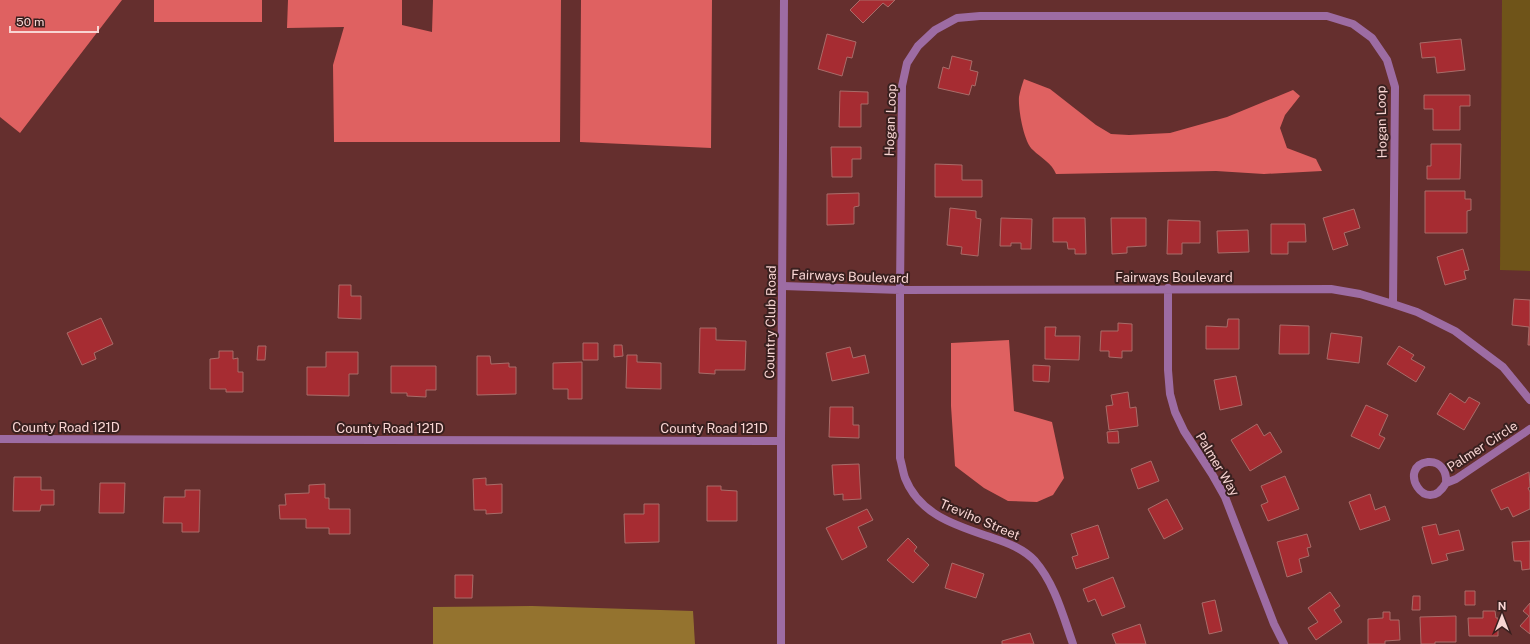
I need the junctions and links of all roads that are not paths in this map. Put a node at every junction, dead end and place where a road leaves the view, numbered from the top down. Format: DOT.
graph roads {
  1 [pos="784,0"];
  2 [pos="782,286"];
  3 [pos="1168,288"];
  4 [pos="900,290"];
  5 [pos="1393,304"];
  6 [pos="1530,400"];
  7 [pos="1530,429"];
  8 [pos="0,439"];
  9 [pos="781,441"];
  10 [pos="1446,483"];
  11 [pos="781,644"];
  12 [pos="1073,644"];
  13 [pos="1284,644"];
  1 -- 2 [label="street, Country Club Road"];
  2 -- 4 [label="street, Fairways Boulevard"];
  2 -- 9 [label="street, Country Club Road"];
  3 -- 4 [label="street, Fairways Boulevard"];
  3 -- 5 [label="street, Fairways Boulevard"];
  3 -- 13 [label="street, Palmer Way"];
  4 -- 5 [label="street, Hogan Loop"];
  4 -- 12 [label="street, Treviho Street"];
  5 -- 6 [label="street, Fairways Boulevard"];
  7 -- 10 [label="street, Palmer Circle"];
  8 -- 9 [label="street, County Road 121D"];
  9 -- 11 [label="street, Country Club Road"];
  10 -- 10 [label="street, Palmer Circle"];
}
